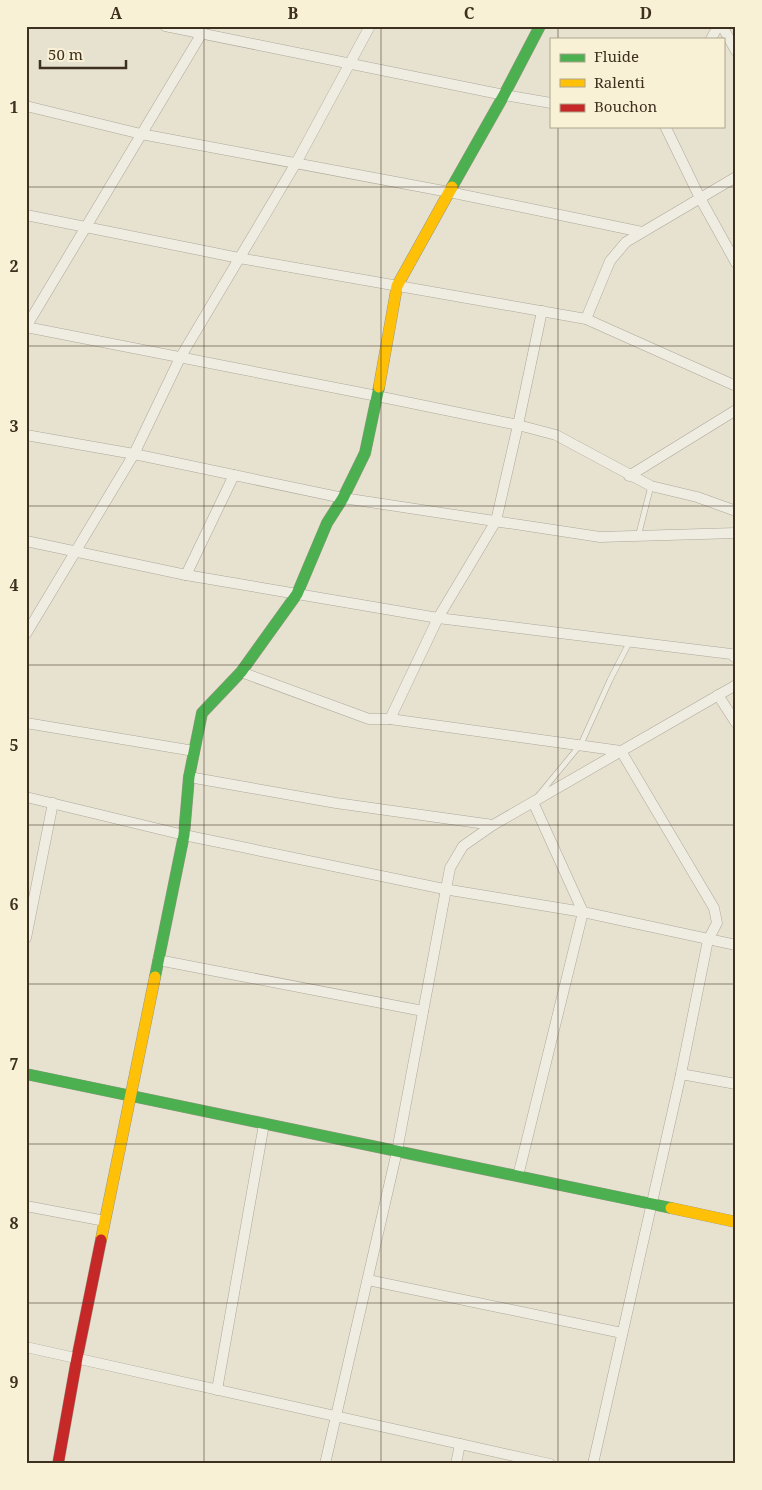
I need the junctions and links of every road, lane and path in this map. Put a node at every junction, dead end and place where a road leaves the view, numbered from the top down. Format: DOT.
graph roads {
  1 [pos="166,26"];
  2 [pos="370,26"];
  3 [pos="540,26"];
  4 [pos="720,26"];
  5 [pos="202,33"];
  6 [pos="712,38"];
  7 [pos="736,51"];
  8 [pos="350,63"];
  9 [pos="504,95"];
  10 [pos="550,103"];
  11 [pos="26,106"];
  12 [pos="666,128"];
  13 [pos="141,134"];
  14 [pos="296,163"];
  15 [pos="736,177"];
  16 [pos="449,192"];
  17 [pos="700,198"];
  18 [pos="26,215"];
  19 [pos="85,226"];
  20 [pos="642,232"];
  21 [pos="239,258"];
  22 [pos="736,263"];
  23 [pos="397,286"];
  24 [pos="542,312"];
  25 [pos="586,319"];
  26 [pos="26,327"];
  27 [pos="180,358"];
  28 [pos="736,386"];
  29 [pos="377,396"];
  30 [pos="736,410"];
  31 [pos="518,425"];
  32 [pos="26,434"];
  33 [pos="134,454"];
  34 [pos="234,475"];
  35 [pos="629,476"];
  36 [pos="651,486"];
  37 [pos="343,498"];
  38 [pos="736,512"];
  39 [pos="496,521"];
  40 [pos="736,533"];
  41 [pos="638,536"];
  42 [pos="26,541"];
  43 [pos="76,552"];
  44 [pos="186,575"];
  45 [pos="296,594"];
  46 [pos="438,618"];
  47 [pos="26,634"];
  48 [pos="630,641"];
  49 [pos="736,658"];
  50 [pos="241,672"];
  51 [pos="736,685"];
  52 [pos="718,695"];
  53 [pos="390,719"];
  54 [pos="26,723"];
  55 [pos="736,723"];
  56 [pos="581,744"];
  57 [pos="194,751"];
  58 [pos="621,751"];
  59 [pos="189,777"];
  60 [pos="26,797"];
  61 [pos="533,802"];
  62 [pos="54,803"];
  63 [pos="493,825"];
  64 [pos="184,835"];
  65 [pos="444,889"];
  66 [pos="583,912"];
  67 [pos="26,938"];
  68 [pos="708,940"];
  69 [pos="736,945"];
  70 [pos="158,960"];
  71 [pos="423,1011"];
  72 [pos="26,1074"];
  73 [pos="681,1074"];
  74 [pos="736,1084"];
  75 [pos="131,1096"];
  76 [pos="264,1124"];
  77 [pos="397,1151"];
  78 [pos="518,1176"];
  79 [pos="650,1204"];
  80 [pos="26,1206"];
  81 [pos="105,1222"];
  82 [pos="736,1222"];
  83 [pos="368,1280"];
  84 [pos="622,1333"];
  85 [pos="26,1347"];
  86 [pos="77,1358"];
  87 [pos="217,1390"];
  88 [pos="336,1416"];
  89 [pos="460,1444"];
  90 [pos="58,1464"];
  91 [pos="325,1464"];
  92 [pos="456,1464"];
  93 [pos="550,1464"];
  94 [pos="593,1464"];
  1 -- 5 [label="street"];
  2 -- 8 [label="street"];
  3 -- 9 [label="street"];
  4 -- 6 [label="street"];
  4 -- 7 [label="street"];
  5 -- 8 [label="street"];
  5 -- 13 [label="street"];
  8 -- 9 [label="street"];
  8 -- 14 [label="street"];
  9 -- 10 [label="street"];
  9 -- 16 [label="street"];
  11 -- 13 [label="street"];
  12 -- 17 [label="street"];
  13 -- 14 [label="street"];
  13 -- 19 [label="street"];
  14 -- 16 [label="street"];
  14 -- 21 [label="street"];
  15 -- 17 [label="street"];
  16 -- 20 [label="street"];
  16 -- 23 [label="street"];
  17 -- 20 [label="street"];
  17 -- 22 [label="street"];
  18 -- 19 [label="street"];
  19 -- 21 [label="street"];
  19 -- 26 [label="street"];
  20 -- 25 [label="street"];
  21 -- 23 [label="street"];
  21 -- 27 [label="street"];
  23 -- 24 [label="street"];
  23 -- 29 [label="street"];
  24 -- 25 [label="street"];
  24 -- 31 [label="street"];
  25 -- 28 [label="street"];
  26 -- 27 [label="street"];
  27 -- 29 [label="street"];
  27 -- 33 [label="street"];
  29 -- 31 [label="street"];
  29 -- 37 [label="street"];
  30 -- 35 [label="street"];
  31 -- 35 [label="street"];
  31 -- 39 [label="street"];
  32 -- 33 [label="street"];
  33 -- 34 [label="street"];
  33 -- 43 [label="street"];
  34 -- 37 [label="street"];
  34 -- 44 [label="street"];
  35 -- 36 [label="street"];
  36 -- 38 [label="street"];
  36 -- 41 [label="lane"];
  37 -- 39 [label="street"];
  37 -- 45 [label="street"];
  39 -- 41 [label="street"];
  39 -- 46 [label="street"];
  40 -- 41 [label="street"];
  42 -- 43 [label="street"];
  43 -- 44 [label="street"];
  43 -- 47 [label="street"];
  44 -- 45 [label="street"];
  45 -- 46 [label="street"];
  45 -- 50 [label="street"];
  46 -- 48 [label="street"];
  46 -- 53 [label="street"];
  48 -- 49 [label="street"];
  48 -- 56 [label="lane"];
  50 -- 53 [label="street"];
  50 -- 57 [label="street"];
  51 -- 52 [label="street"];
  52 -- 55 [label="street"];
  52 -- 58 [label="street"];
  53 -- 56 [label="street"];
  54 -- 57 [label="street"];
  56 -- 58 [label="street"];
  56 -- 61 [label="lane"];
  57 -- 59 [label="street"];
  58 -- 61 [label="street"];
  58 -- 68 [label="street"];
  59 -- 63 [label="street"];
  59 -- 64 [label="street"];
  60 -- 62 [label="street"];
  61 -- 63 [label="street"];
  61 -- 66 [label="street"];
  62 -- 64 [label="street"];
  62 -- 67 [label="street"];
  63 -- 65 [label="street"];
  64 -- 65 [label="street"];
  64 -- 70 [label="street"];
  65 -- 66 [label="street"];
  65 -- 71 [label="street"];
  66 -- 68 [label="street"];
  66 -- 78 [label="street"];
  68 -- 69 [label="street"];
  68 -- 73 [label="street"];
  70 -- 71 [label="street"];
  70 -- 75 [label="street"];
  71 -- 77 [label="street"];
  72 -- 75 [label="street"];
  73 -- 74 [label="street"];
  73 -- 79 [label="street"];
  75 -- 76 [label="street"];
  75 -- 81 [label="street"];
  76 -- 77 [label="street"];
  76 -- 87 [label="street"];
  77 -- 78 [label="street"];
  77 -- 83 [label="street"];
  78 -- 79 [label="street"];
  79 -- 82 [label="street"];
  79 -- 84 [label="street"];
  80 -- 81 [label="street"];
  81 -- 86 [label="street"];
  83 -- 84 [label="street"];
  83 -- 88 [label="street"];
  84 -- 94 [label="street"];
  85 -- 86 [label="street"];
  86 -- 87 [label="street"];
  86 -- 90 [label="street"];
  87 -- 88 [label="street"];
  88 -- 89 [label="street"];
  88 -- 91 [label="street"];
  89 -- 92 [label="street"];
  89 -- 93 [label="street"];
}
